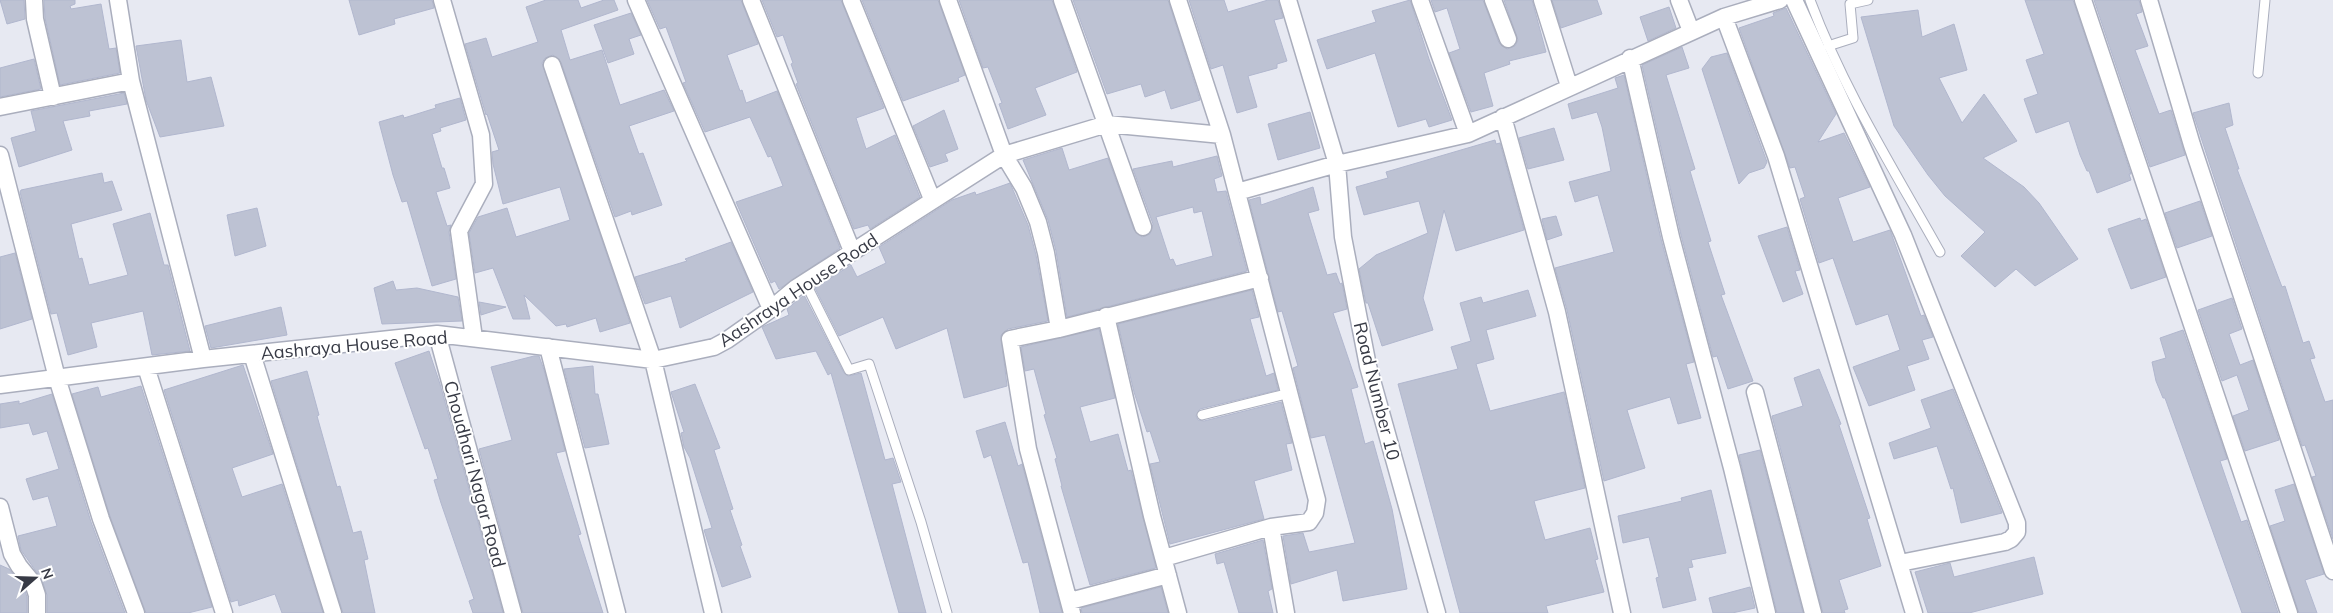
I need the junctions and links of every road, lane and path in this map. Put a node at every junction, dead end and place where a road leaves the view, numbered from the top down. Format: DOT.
graph roads {
  1 [pos="34,0"];
  2 [pos="118,0"];
  3 [pos="442,0"];
  4 [pos="636,0"];
  5 [pos="750,0"];
  6 [pos="851,0"];
  7 [pos="948,0"];
  8 [pos="1062,0"];
  9 [pos="1178,0"];
  10 [pos="1288,0"];
  11 [pos="1420,0"];
  12 [pos="1494,0"];
  13 [pos="1542,0"];
  14 [pos="1679,0"];
  15 [pos="1780,0"];
  16 [pos="1794,0"];
  17 [pos="1810,0"];
  18 [pos="1868,0"];
  19 [pos="2083,0"];
  20 [pos="2149,0"];
  21 [pos="2266,0"];
  22 [pos="1724,17"];
  23 [pos="1691,31"];
  24 [pos="1508,39"];
  25 [pos="1828,46"];
  26 [pos="1630,58"];
  27 [pos="552,65"];
  28 [pos="2258,73"];
  29 [pos="131,81"];
  30 [pos="1569,86"];
  31 [pos="53,97"];
  32 [pos="0,107"];
  33 [pos="1503,117"];
  34 [pos="1107,124"];
  35 [pos="1468,134"];
  36 [pos="1222,135"];
  37 [pos="0,155"];
  38 [pos="1004,155"];
  39 [pos="1337,164"];
  40 [pos="1237,192"];
  41 [pos="932,199"];
  42 [pos="1143,227"];
  43 [pos="852,251"];
  44 [pos="1940,252"];
  45 [pos="1260,278"];
  46 [pos="805,282"];
  47 [pos="771,310"];
  48 [pos="1106,316"];
  49 [pos="1059,329"];
  50 [pos="438,334"];
  51 [pos="474,338"];
  52 [pos="548,347"];
  53 [pos="252,354"];
  54 [pos="203,359"];
  55 [pos="653,360"];
  56 [pos="146,366"];
  57 [pos="57,378"];
  58 [pos="0,385"];
  59 [pos="1755,392"];
  60 [pos="1290,393"];
  61 [pos="1202,414"];
  62 [pos="0,507"];
  63 [pos="1271,527"];
  64 [pos="1164,558"];
  65 [pos="1900,563"];
  66 [pos="2333,571"];
  67 [pos="1168,575"];
  68 [pos="1071,607"];
  69 [pos="37,613"];
  70 [pos="136,613"];
  71 [pos="224,613"];
  72 [pos="333,613"];
  73 [pos="513,613"];
  74 [pos="617,613"];
  75 [pos="713,613"];
  76 [pos="947,613"];
  77 [pos="1178,613"];
  78 [pos="1286,613"];
  79 [pos="1437,613"];
  80 [pos="1622,613"];
  81 [pos="1767,613"];
  82 [pos="1813,613"];
  83 [pos="1914,613"];
  84 [pos="2289,613"];
  1 -- 31 [label="street"];
  2 -- 29 [label="street"];
  3 -- 51 [label="street"];
  4 -- 47 [label="street"];
  5 -- 43 [label="street"];
  6 -- 41 [label="street"];
  7 -- 38 [label="street"];
  8 -- 34 [label="street"];
  9 -- 36 [label="street"];
  10 -- 39 [label="street, Road Number 10"];
  11 -- 35 [label="street"];
  12 -- 24 [label="street"];
  13 -- 30 [label="street"];
  14 -- 23 [label="street"];
  15 -- 22 [label="street"];
  16 -- 65 [label="street"];
  17 -- 25 [label="lane"];
  18 -- 25 [label="lane"];
  19 -- 84 [label="street"];
  20 -- 66 [label="street"];
  21 -- 28 [label="lane"];
  22 -- 23 [label="street"];
  22 -- 65 [label="street"];
  23 -- 26 [label="street"];
  25 -- 44 [label="lane"];
  26 -- 30 [label="street"];
  26 -- 81 [label="street"];
  27 -- 55 [label="street"];
  29 -- 31 [label="street"];
  29 -- 54 [label="street"];
  30 -- 33 [label="street"];
  31 -- 32 [label="street"];
  33 -- 35 [label="street"];
  33 -- 80 [label="street"];
  34 -- 36 [label="street, Aashraya House Road"];
  34 -- 38 [label="street, Aashraya House Road"];
  34 -- 42 [label="street"];
  35 -- 39 [label="street"];
  36 -- 40 [label="street"];
  37 -- 57 [label="street"];
  38 -- 41 [label="street, Aashraya House Road"];
  38 -- 49 [label="street"];
  39 -- 40 [label="street"];
  39 -- 79 [label="street, Road Number 10"];
  40 -- 45 [label="street"];
  41 -- 43 [label="street, Aashraya House Road"];
  43 -- 46 [label="street, Aashraya House Road"];
  45 -- 48 [label="street"];
  45 -- 60 [label="street"];
  46 -- 47 [label="street, Aashraya House Road"];
  46 -- 76 [label="lane"];
  47 -- 55 [label="street, Aashraya House Road"];
  48 -- 49 [label="street"];
  48 -- 64 [label="street"];
  49 -- 68 [label="street"];
  50 -- 51 [label="street, Aashraya House Road"];
  50 -- 53 [label="street, Aashraya House Road"];
  50 -- 73 [label="street, Choudhari Nagar Road"];
  51 -- 52 [label="street, Aashraya House Road"];
  52 -- 55 [label="street, Aashraya House Road"];
  52 -- 74 [label="street"];
  53 -- 54 [label="street, Aashraya House Road"];
  53 -- 72 [label="street"];
  54 -- 56 [label="street, Aashraya House Road"];
  55 -- 75 [label="street"];
  56 -- 57 [label="street, Aashraya House Road"];
  56 -- 71 [label="street"];
  57 -- 58 [label="street, Aashraya House Road"];
  57 -- 70 [label="street"];
  59 -- 82 [label="street"];
  60 -- 61 [label="lane"];
  60 -- 63 [label="street"];
  62 -- 69 [label="street"];
  63 -- 64 [label="street"];
  63 -- 78 [label="street"];
  64 -- 67 [label="street"];
  65 -- 83 [label="street"];
  67 -- 68 [label="street"];
  67 -- 77 [label="street"];
}
